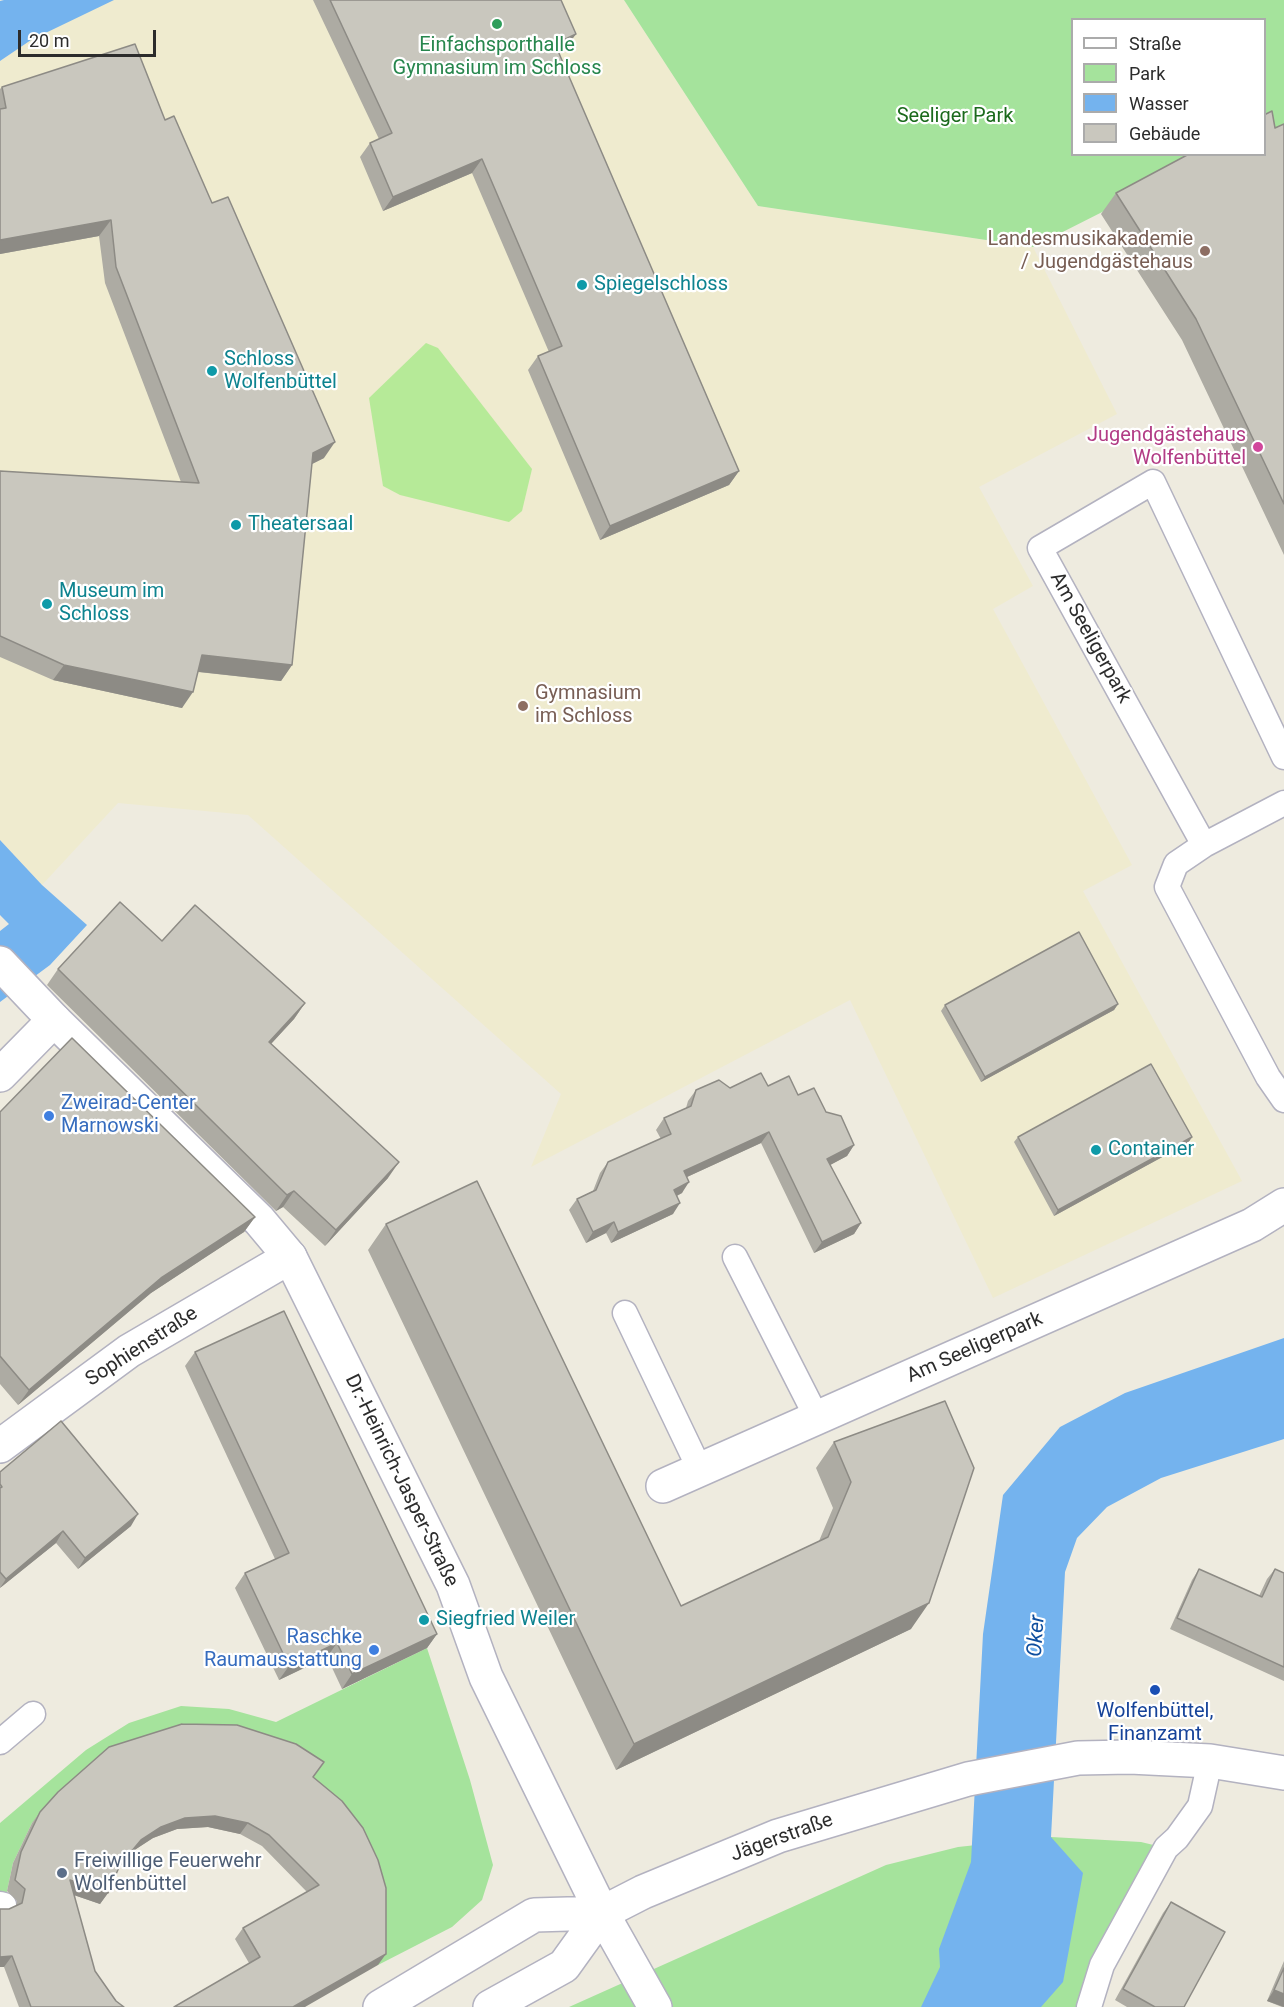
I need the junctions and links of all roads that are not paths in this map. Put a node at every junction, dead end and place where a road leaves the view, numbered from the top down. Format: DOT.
graph roads {
  1 [pos="1284,757"];
  2 [pos="1284,803"];
  3 [pos="1204,845"];
  4 [pos="0,963"];
  5 [pos="54,1020"];
  6 [pos="0,1075"];
  7 [pos="1284,1100"];
  8 [pos="1284,1205"];
  9 [pos="290,1257"];
  10 [pos="735,1257"];
  11 [pos="625,1313"];
  12 [pos="817,1418"];
  13 [pos="0,1446"];
  14 [pos="700,1470"];
  15 [pos="663,1486"];
  16 [pos="33,1714"];
  17 [pos="0,1742"];
  18 [pos="1210,1761"];
  19 [pos="1284,1773"];
  20 [pos="602,1913"];
  21 [pos="380,2007"];
  22 [pos="490,2007"];
  23 [pos="655,2007"];
  24 [pos="1089,2007"];
  1 -- 3 [label="lane, Am Seeligerpark"];
  2 -- 3 [label="lane"];
  3 -- 7 [label="lane"];
  4 -- 5 [label="street, Dr.-Heinrich-Jasper-Straße"];
  5 -- 6 [label="street"];
  5 -- 9 [label="street, Dr.-Heinrich-Jasper-Straße"];
  8 -- 12 [label="street, Am Seeligerpark"];
  9 -- 13 [label="street, Sophienstraße"];
  9 -- 20 [label="street, Dr.-Heinrich-Jasper-Straße"];
  10 -- 12 [label="lane"];
  11 -- 14 [label="lane"];
  12 -- 14 [label="street, Am Seeligerpark"];
  14 -- 15 [label="street, Am Seeligerpark"];
  16 -- 17 [label="lane"];
  18 -- 19 [label="street"];
  18 -- 20 [label="street, Jägerstraße"];
  18 -- 24 [label="lane"];
  20 -- 21 [label="street"];
  20 -- 22 [label="street"];
  20 -- 23 [label="street, Dr.-Heinrich-Jasper-Straße"];
}
